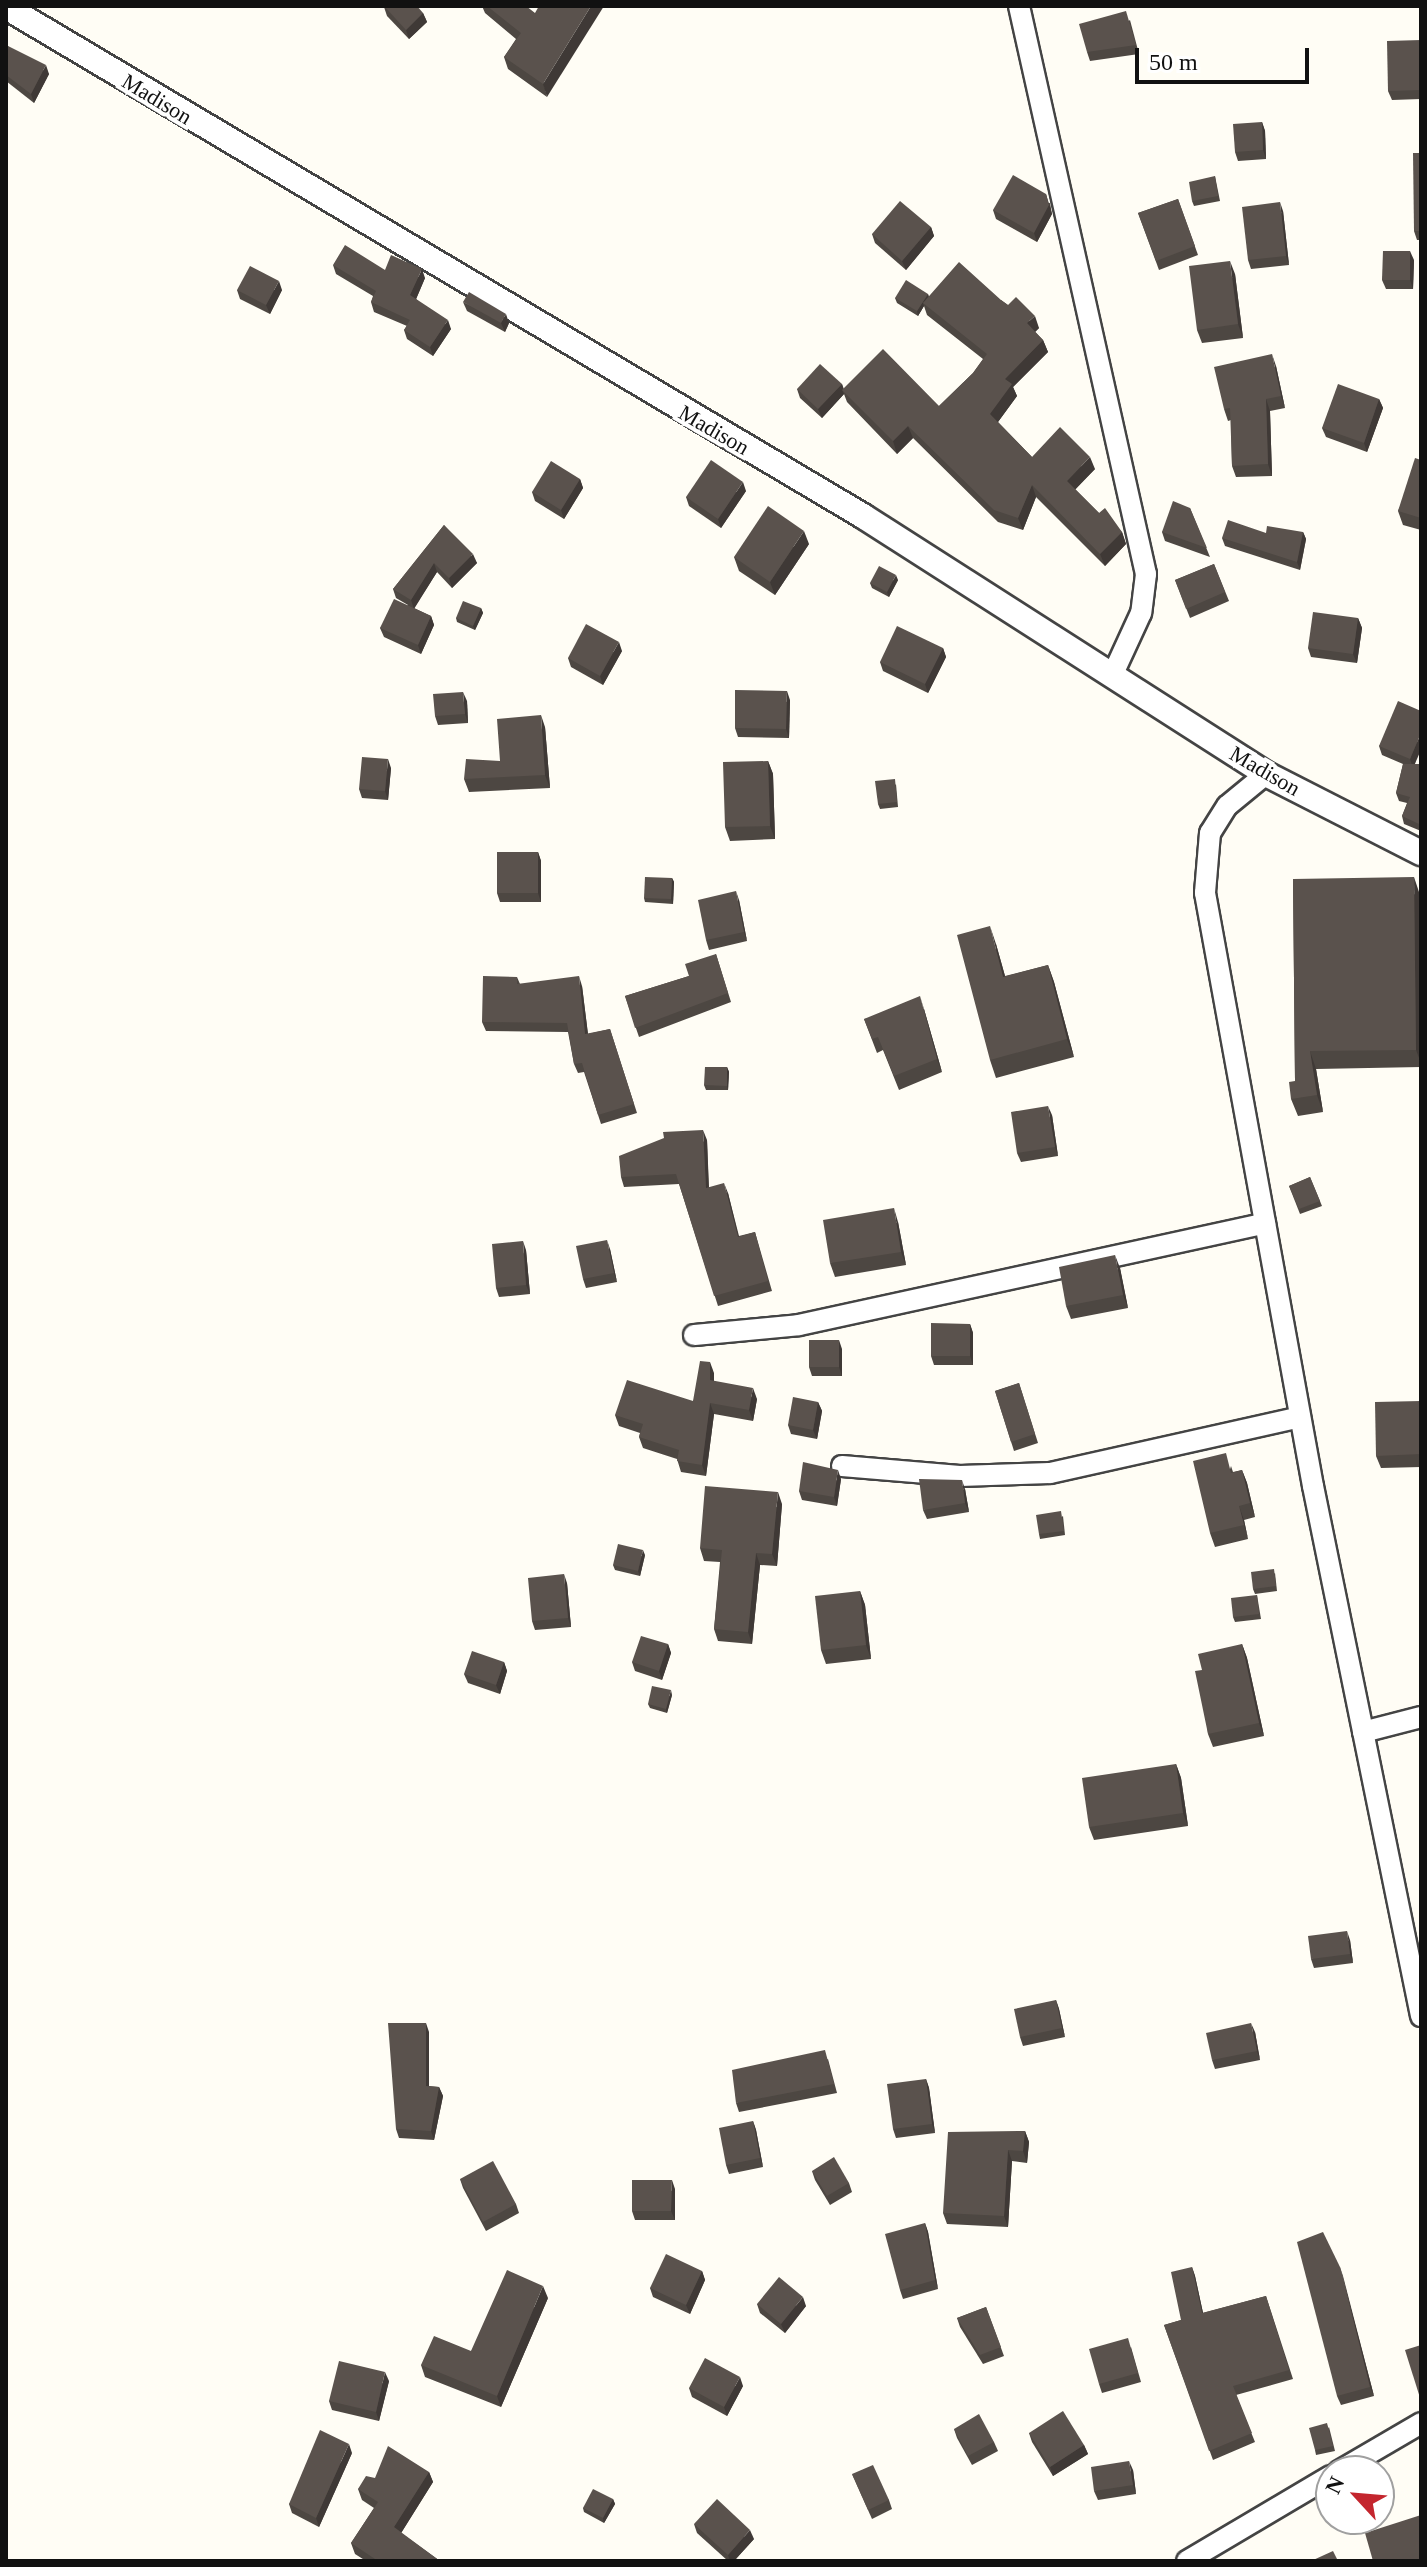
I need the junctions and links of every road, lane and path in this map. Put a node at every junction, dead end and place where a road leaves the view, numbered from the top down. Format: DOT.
graph roads {
  1 [pos="1019,6"];
  2 [pos="6,7"];
  3 [pos="1112,676"];
  4 [pos="1266,774"];
  5 [pos="1421,853"];
  6 [pos="1265,1223"];
  7 [pos="694,1335"];
  8 [pos="1300,1417"];
  9 [pos="842,1466"];
  10 [pos="1421,1717"];
  11 [pos="1363,1732"];
  12 [pos="1421,2016"];
  13 [pos="1421,2423"];
  14 [pos="1366,2455"];
  15 [pos="1315,2485"];
  16 [pos="1187,2561"];
  1 -- 3 [label="street"];
  2 -- 3 [label="street, Madison"];
  3 -- 4 [label="street, Madison"];
  4 -- 5 [label="street, Madison"];
  4 -- 6 [label="street"];
  6 -- 7 [label="street"];
  6 -- 8 [label="street"];
  8 -- 9 [label="street"];
  8 -- 11 [label="street"];
  10 -- 11 [label="street"];
  11 -- 12 [label="street"];
  13 -- 14 [label="street"];
  15 -- 16 [label="street"];
}
